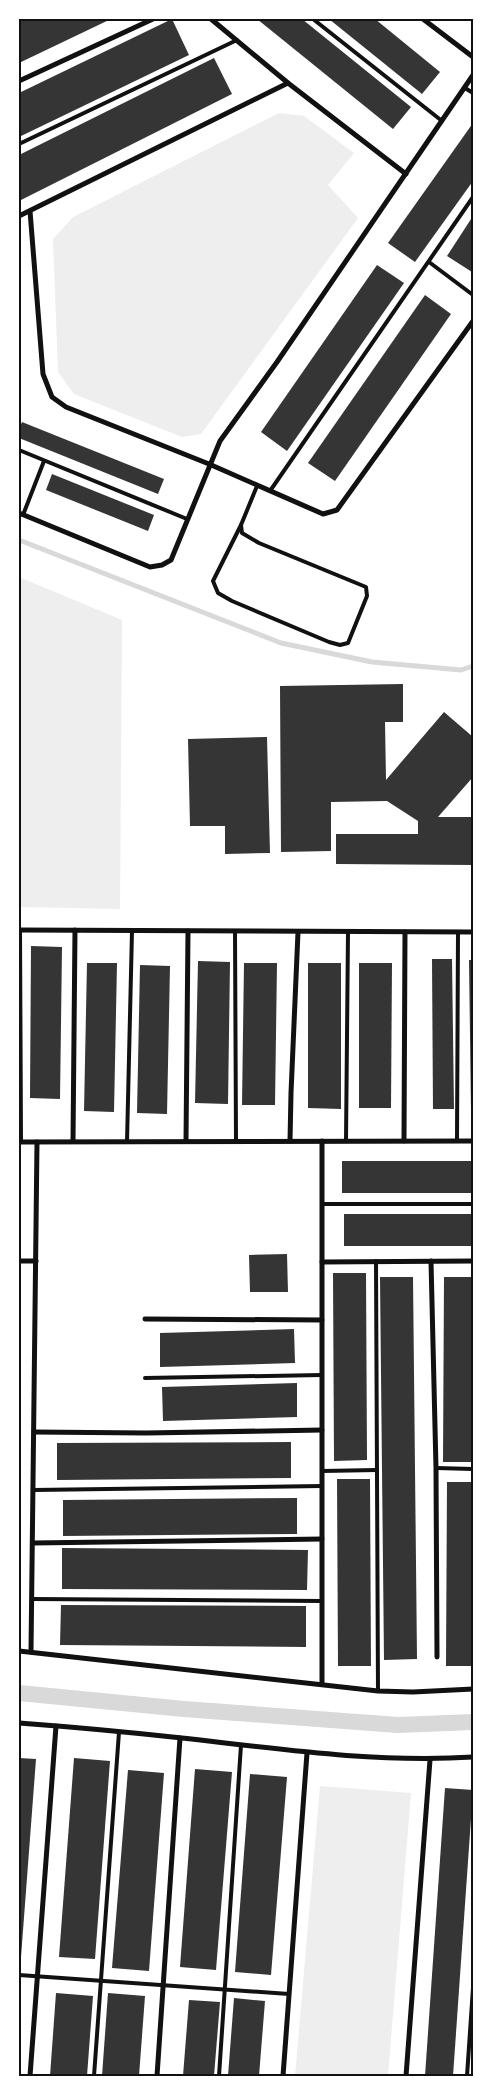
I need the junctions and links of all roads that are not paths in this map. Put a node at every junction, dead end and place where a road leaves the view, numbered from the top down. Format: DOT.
graph roads {
  1 [pos="153,19"];
  2 [pos="211,19"];
  3 [pos="313,19"];
  4 [pos="422,19"];
  5 [pos="237,40"];
  6 [pos="473,57"];
  7 [pos="473,75"];
  8 [pos="19,81"];
  9 [pos="288,83"];
  10 [pos="465,88"];
  11 [pos="473,93"];
  12 [pos="442,121"];
  13 [pos="19,144"];
  14 [pos="406,174"];
  15 [pos="473,197"];
  16 [pos="30,211"];
  17 [pos="19,216"];
  18 [pos="429,262"];
  19 [pos="473,295"];
  20 [pos="473,321"];
  21 [pos="19,450"];
  22 [pos="44,461"];
  23 [pos="209,464"];
  24 [pos="257,486"];
  25 [pos="270,491"];
  26 [pos="21,514"];
  27 [pos="187,519"];
  28 [pos="241,525"];
  29 [pos="20,930"];
  30 [pos="75,930"];
  31 [pos="132,931"];
  32 [pos="188,931"];
  33 [pos="236,931"];
  34 [pos="298,932"];
  35 [pos="348,932"];
  36 [pos="405,932"];
  37 [pos="458,932"];
  38 [pos="473,932"];
  39 [pos="473,1140"];
  40 [pos="186,1141"];
  41 [pos="236,1141"];
  42 [pos="290,1141"];
  43 [pos="322,1141"];
  44 [pos="346,1141"];
  45 [pos="404,1141"];
  46 [pos="457,1141"];
  47 [pos="20,1142"];
  48 [pos="37,1142"];
  49 [pos="73,1142"];
  50 [pos="127,1142"];
  51 [pos="322,1204"];
  52 [pos="473,1204"];
  53 [pos="19,1261"];
  54 [pos="36,1261"];
  55 [pos="431,1261"];
  56 [pos="473,1261"];
  57 [pos="322,1262"];
  58 [pos="376,1262"];
  59 [pos="145,1319"];
  60 [pos="322,1320"];
  61 [pos="322,1375"];
  62 [pos="145,1378"];
  63 [pos="322,1430"];
  64 [pos="34,1432"];
  65 [pos="436,1468"];
  66 [pos="473,1469"];
  67 [pos="377,1470"];
  68 [pos="322,1471"];
  69 [pos="322,1486"];
  70 [pos="33,1490"];
  71 [pos="322,1539"];
  72 [pos="32,1543"];
  73 [pos="32,1599"];
  74 [pos="322,1601"];
  75 [pos="19,1651"];
  76 [pos="31,1652"];
  77 [pos="436,1657"];
  78 [pos="322,1683"];
  79 [pos="473,1689"];
  80 [pos="378,1691"];
  81 [pos="19,1724"];
  82 [pos="56,1726"];
  83 [pos="119,1732"];
  84 [pos="180,1738"];
  85 [pos="241,1745"];
  86 [pos="307,1753"];
  87 [pos="473,1757"];
  88 [pos="430,1760"];
  89 [pos="19,1975"];
  90 [pos="38,1976"];
  91 [pos="102,1982"];
  92 [pos="163,1986"];
  93 [pos="473,1988"];
  94 [pos="225,1990"];
  95 [pos="289,1994"];
  96 [pos="30,2076"];
  97 [pos="94,2076"];
  98 [pos="157,2076"];
  99 [pos="219,2076"];
  100 [pos="283,2076"];
  101 [pos="406,2076"];
  102 [pos="467,2076"];
  1 -- 8 [label="street"];
  2 -- 5 [label="street"];
  3 -- 12 [label="lane"];
  4 -- 6 [label="street"];
  5 -- 9 [label="street"];
  5 -- 13 [label="lane"];
  7 -- 10 [label="street"];
  9 -- 14 [label="street"];
  9 -- 16 [label="street"];
  10 -- 11 [label="lane"];
  10 -- 12 [label="street"];
  12 -- 14 [label="street"];
  14 -- 23 [label="street"];
  15 -- 18 [label="lane"];
  16 -- 17 [label="street"];
  16 -- 23 [label="street"];
  18 -- 19 [label="lane"];
  18 -- 25 [label="lane"];
  20 -- 25 [label="street"];
  21 -- 22 [label="lane"];
  22 -- 26 [label="lane"];
  22 -- 27 [label="lane"];
  23 -- 24 [label="street"];
  23 -- 27 [label="street"];
  24 -- 25 [label="street"];
  24 -- 28 [label="lane"];
  26 -- 27 [label="street"];
  28 -- 28 [label="lane"];
  29 -- 30 [label="street"];
  29 -- 47 [label="lane"];
  30 -- 31 [label="street"];
  30 -- 49 [label="street"];
  31 -- 32 [label="street"];
  31 -- 50 [label="lane"];
  32 -- 33 [label="street"];
  32 -- 40 [label="street"];
  33 -- 34 [label="street"];
  33 -- 41 [label="lane"];
  34 -- 35 [label="street"];
  34 -- 42 [label="street"];
  35 -- 36 [label="street"];
  35 -- 44 [label="lane"];
  36 -- 37 [label="street"];
  36 -- 45 [label="street"];
  37 -- 38 [label="street"];
  37 -- 46 [label="lane"];
  39 -- 46 [label="street"];
  40 -- 41 [label="street"];
  40 -- 50 [label="street"];
  41 -- 42 [label="street"];
  42 -- 43 [label="street"];
  43 -- 44 [label="street"];
  43 -- 51 [label="street"];
  44 -- 45 [label="street"];
  45 -- 46 [label="street"];
  47 -- 48 [label="street"];
  48 -- 49 [label="street"];
  48 -- 54 [label="street"];
  49 -- 50 [label="street"];
  51 -- 52 [label="lane"];
  51 -- 57 [label="street"];
  53 -- 54 [label="street"];
  54 -- 64 [label="street"];
  55 -- 56 [label="street"];
  55 -- 58 [label="street"];
  55 -- 65 [label="street"];
  57 -- 58 [label="street"];
  57 -- 60 [label="street"];
  58 -- 67 [label="lane"];
  59 -- 60 [label="street"];
  60 -- 61 [label="street"];
  61 -- 62 [label="lane"];
  61 -- 63 [label="street"];
  63 -- 64 [label="street"];
  63 -- 68 [label="street"];
  64 -- 70 [label="street"];
  65 -- 66 [label="lane"];
  65 -- 77 [label="street"];
  67 -- 68 [label="lane"];
  67 -- 80 [label="lane"];
  68 -- 69 [label="street"];
  69 -- 70 [label="lane"];
  69 -- 71 [label="street"];
  70 -- 72 [label="street"];
  71 -- 72 [label="street"];
  71 -- 74 [label="street"];
  72 -- 73 [label="street"];
  73 -- 74 [label="lane"];
  73 -- 76 [label="street"];
  74 -- 78 [label="street"];
  75 -- 76 [label="street"];
  76 -- 78 [label="street"];
  78 -- 80 [label="street"];
  79 -- 80 [label="street"];
  81 -- 82 [label="street"];
  82 -- 83 [label="street"];
  82 -- 90 [label="street"];
  83 -- 84 [label="street"];
  83 -- 91 [label="lane"];
  84 -- 85 [label="street"];
  84 -- 92 [label="street"];
  85 -- 86 [label="street"];
  85 -- 94 [label="lane"];
  86 -- 88 [label="street"];
  86 -- 95 [label="street"];
  87 -- 88 [label="street"];
  88 -- 101 [label="street"];
  89 -- 90 [label="lane"];
  90 -- 91 [label="lane"];
  90 -- 96 [label="street"];
  91 -- 92 [label="lane"];
  91 -- 97 [label="lane"];
  92 -- 94 [label="lane"];
  92 -- 98 [label="street"];
  93 -- 102 [label="lane"];
  94 -- 95 [label="lane"];
  94 -- 99 [label="lane"];
  95 -- 100 [label="street"];
}
